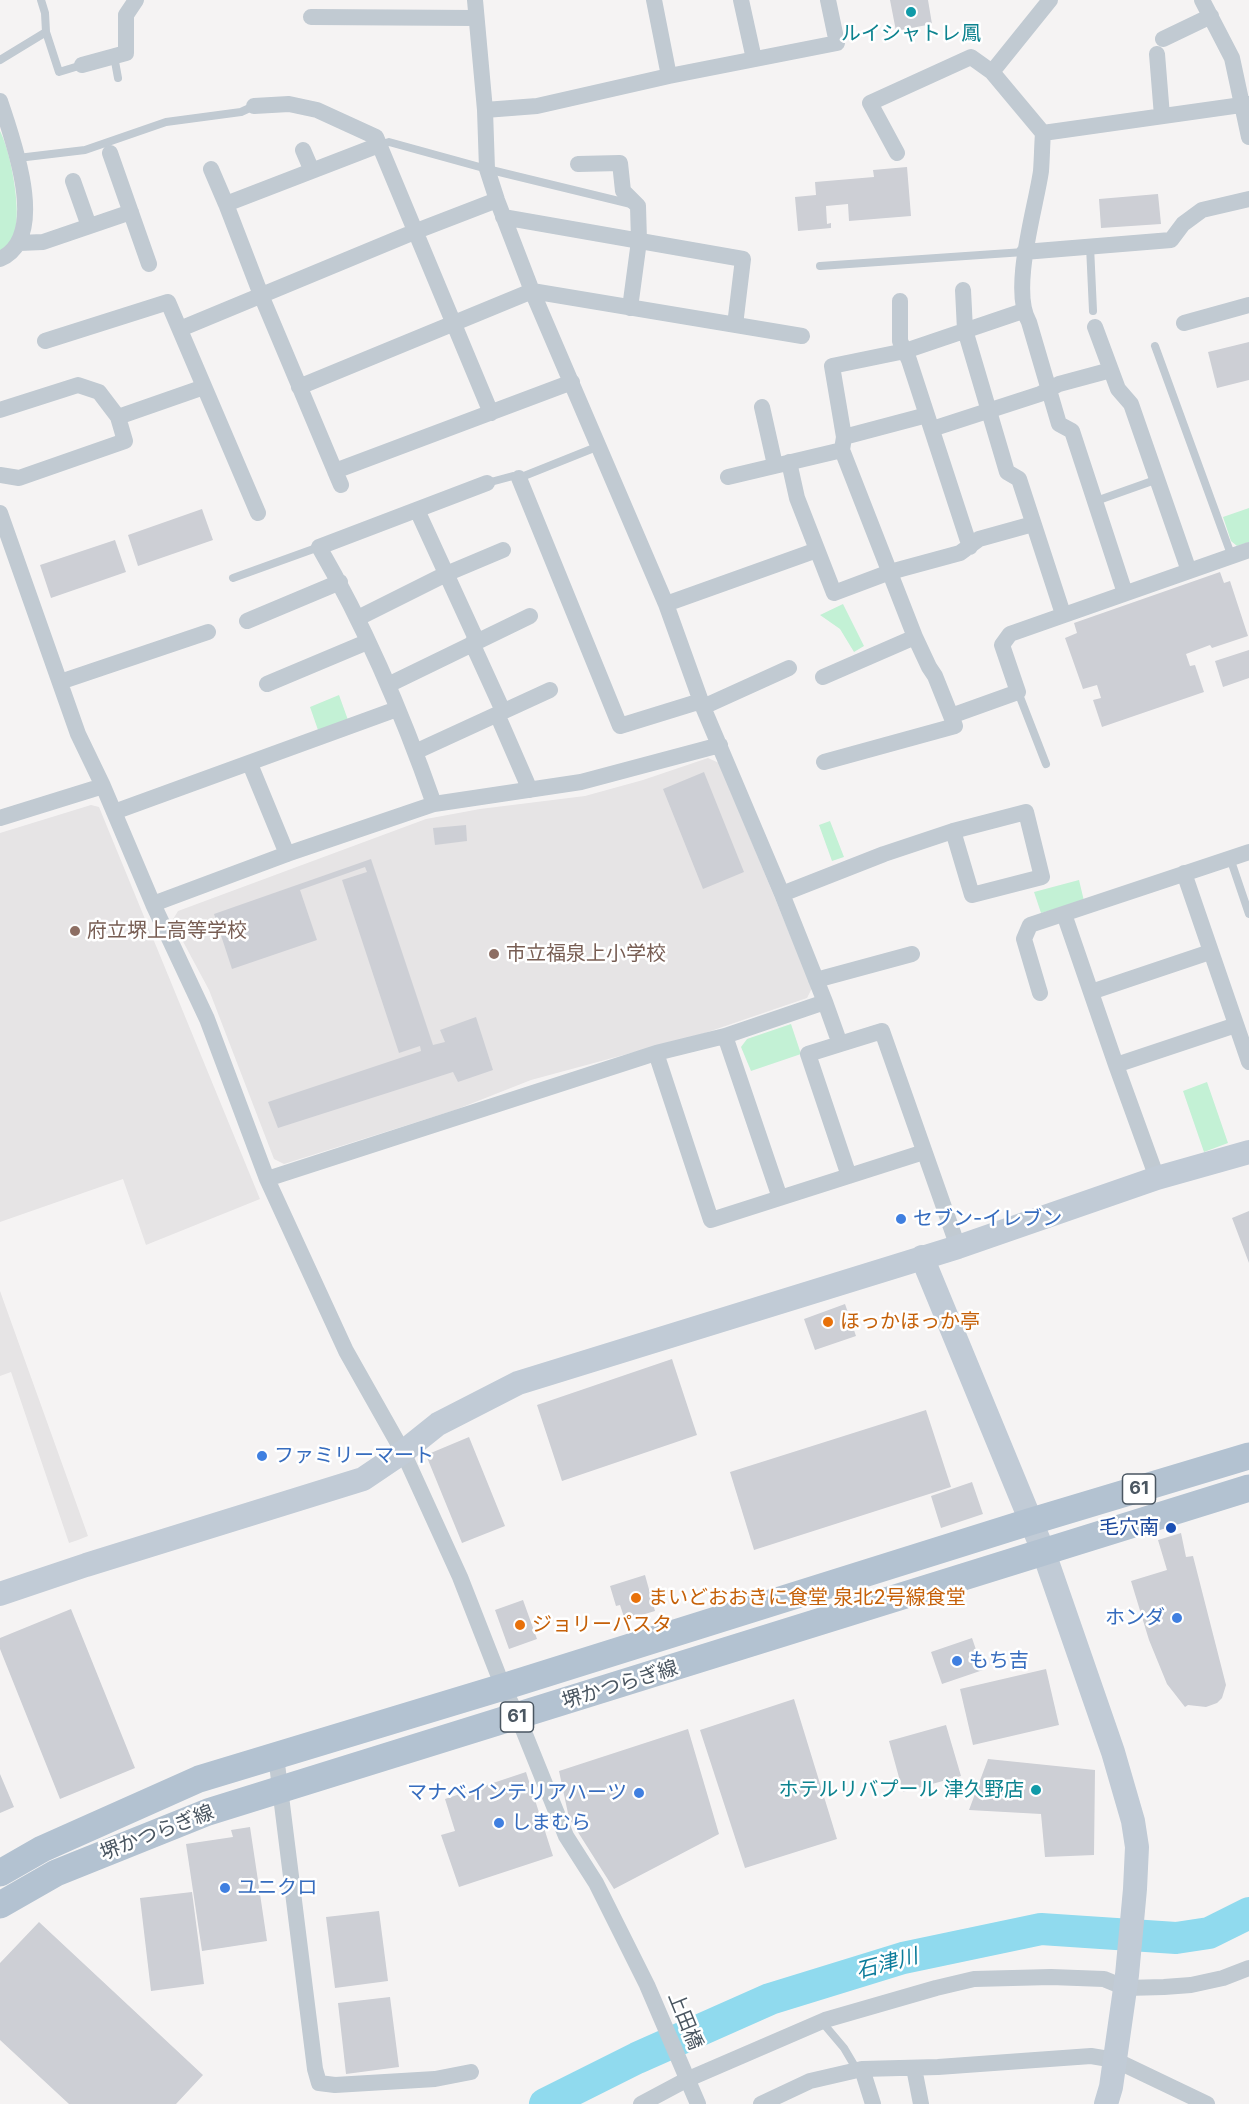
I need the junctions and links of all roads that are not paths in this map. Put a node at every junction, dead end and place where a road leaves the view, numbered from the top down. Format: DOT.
graph roads {
  1 [pos="41,0"];
  2 [pos="136,0"];
  3 [pos="475,0"];
  4 [pos="654,0"];
  5 [pos="741,0"];
  6 [pos="828,0"];
  7 [pos="1050,0"];
  8 [pos="1202,0"];
  9 [pos="1211,16"];
  10 [pos="311,17"];
  11 [pos="476,18"];
  12 [pos="46,32"];
  13 [pos="114,56"];
  14 [pos="754,58"];
  15 [pos="0,60"];
  16 [pos="82,65"];
  17 [pos="992,72"];
  18 [pos="669,76"];
  19 [pos="118,78"];
  20 [pos="0,101"];
  21 [pos="1246,105"];
  22 [pos="254,106"];
  23 [pos="485,110"];
  24 [pos="1162,116"];
  25 [pos="1042,133"];
  26 [pos="1249,137"];
  27 [pos="379,145"];
  28 [pos="108,148"];
  29 [pos="303,150"];
  30 [pos="897,153"];
  31 [pos="18,158"];
  32 [pos="578,164"];
  33 [pos="211,169"];
  34 [pos="487,170"];
  35 [pos="312,171"];
  36 [pos="73,181"];
  37 [pos="1249,198"];
  38 [pos="497,200"];
  39 [pos="226,204"];
  40 [pos="638,206"];
  41 [pos="131,212"];
  42 [pos="503,217"];
  43 [pos="88,226"];
  44 [pos="414,232"];
  45 [pos="639,241"];
  46 [pos="19,243"];
  47 [pos="1090,245"];
  48 [pos="1024,252"];
  49 [pos="0,259"];
  50 [pos="149,264"];
  51 [pos="820,266"];
  52 [pos="963,290"];
  53 [pos="532,291"];
  54 [pos="261,295"];
  55 [pos="900,301"];
  56 [pos="1249,305"];
  57 [pos="630,308"];
  58 [pos="1023,311"];
  59 [pos="1094,319"];
  60 [pos="1184,323"];
  61 [pos="454,325"];
  62 [pos="735,325"];
  63 [pos="180,329"];
  64 [pos="965,330"];
  65 [pos="802,336"];
  66 [pos="45,341"];
  67 [pos="1155,346"];
  68 [pos="905,351"];
  69 [pos="1111,370"];
  70 [pos="572,382"];
  71 [pos="204,387"];
  72 [pos="299,387"];
  73 [pos="1050,389"];
  74 [pos="762,407"];
  75 [pos="0,410"];
  76 [pos="990,411"];
  77 [pos="491,413"];
  78 [pos="118,417"];
  79 [pos="929,422"];
  80 [pos="843,443"];
  81 [pos="599,446"];
  82 [pos="782,464"];
  83 [pos="0,475"];
  84 [pos="728,477"];
  85 [pos="519,478"];
  86 [pos="1158,479"];
  87 [pos="487,483"];
  88 [pos="1096,501"];
  89 [pos="417,510"];
  90 [pos="0,513"];
  91 [pos="258,513"];
  92 [pos="1033,524"];
  93 [pos="319,547"];
  94 [pos="970,547"];
  95 [pos="503,550"];
  96 [pos="817,550"];
  97 [pos="1249,550"];
  98 [pos="1232,556"];
  99 [pos="1189,571"];
  100 [pos="890,572"];
  101 [pos="446,574"];
  102 [pos="233,578"];
  103 [pos="340,582"];
  104 [pos="1125,593"];
  105 [pos="666,604"];
  106 [pos="1063,614"];
  107 [pos="530,616"];
  108 [pos="358,618"];
  109 [pos="247,621"];
  110 [pos="208,632"];
  111 [pos="915,637"];
  112 [pos="368,642"];
  113 [pos="475,642"];
  114 [pos="789,668"];
  115 [pos="823,676"];
  116 [pos="60,682"];
  117 [pos="267,684"];
  118 [pos="388,685"];
  119 [pos="550,690"];
  120 [pos="1018,692"];
  121 [pos="702,704"];
  122 [pos="398,709"];
  123 [pos="500,713"];
  124 [pos="951,716"];
  125 [pos="720,746"];
  126 [pos="416,752"];
  127 [pos="824,762"];
  128 [pos="249,764"];
  129 [pos="1046,764"];
  130 [pos="103,786"];
  131 [pos="530,790"];
  132 [pos="434,804"];
  133 [pos="114,812"];
  134 [pos="0,818"];
  135 [pos="953,831"];
  136 [pos="1249,852"];
  137 [pos="287,854"];
  138 [pos="1230,858"];
  139 [pos="1184,873"];
  140 [pos="782,894"];
  141 [pos="153,904"];
  142 [pos="1064,914"];
  143 [pos="1249,914"];
  144 [pos="1210,952"];
  145 [pos="912,954"];
  146 [pos="816,980"];
  147 [pos="1091,992"];
  148 [pos="1040,993"];
  149 [pos="825,1002"];
  150 [pos="1236,1025"];
  151 [pos="725,1036"];
  152 [pos="840,1044"];
  153 [pos="656,1053"];
  154 [pos="1249,1062"];
  155 [pos="1116,1065"];
  156 [pos="924,1152"];
  157 [pos="1249,1152"];
  158 [pos="849,1176"];
  159 [pos="1157,1178"];
  160 [pos="267,1179"];
  161 [pos="780,1198"];
  162 [pos="958,1247"];
  163 [pos="922,1257"];
  164 [pos="403,1452"];
  165 [pos="1249,1456"];
  166 [pos="1249,1488"];
  167 [pos="1029,1522"];
  168 [pos="1044,1553"];
  169 [pos="0,1594"];
  170 [pos="503,1687"];
  171 [pos="518,1717"];
  172 [pos="276,1756"];
  173 [pos="279,1788"];
  174 [pos="0,1873"];
  175 [pos="0,1905"];
  176 [pos="1249,1968"];
  177 [pos="1126,1981"];
  178 [pos="822,2022"];
  179 [pos="1114,2060"];
  180 [pos="914,2067"];
  181 [pos="859,2070"];
  182 [pos="471,2072"];
  183 [pos="685,2077"];
  184 [pos="641,2104"];
  185 [pos="698,2104"];
  186 [pos="761,2104"];
  187 [pos="873,2104"];
  188 [pos="921,2104"];
  189 [pos="1106,2104"];
  190 [pos="1207,2104"];
  1 -- 12 [label="lane"];
  2 -- 13 [label="street"];
  3 -- 11 [label="street"];
  4 -- 18 [label="street"];
  5 -- 14 [label="street"];
  6 -- 14 [label="street"];
  7 -- 17 [label="street"];
  8 -- 9 [label="street"];
  9 -- 21 [label="street"];
  9 -- 24 [label="street"];
  10 -- 11 [label="street"];
  11 -- 23 [label="street"];
  12 -- 15 [label="lane"];
  12 -- 16 [label="lane"];
  13 -- 16 [label="street"];
  13 -- 19 [label="lane"];
  14 -- 18 [label="street"];
  17 -- 25 [label="street"];
  17 -- 30 [label="street"];
  18 -- 23 [label="street"];
  20 -- 31 [label="street"];
  21 -- 24 [label="street"];
  21 -- 26 [label="street"];
  22 -- 27 [label="street"];
  22 -- 28 [label="lane"];
  23 -- 34 [label="street"];
  24 -- 25 [label="street"];
  25 -- 48 [label="street"];
  27 -- 34 [label="lane"];
  27 -- 35 [label="street"];
  27 -- 44 [label="street"];
  28 -- 31 [label="lane"];
  28 -- 41 [label="street"];
  29 -- 35 [label="street"];
  31 -- 46 [label="street"];
  32 -- 40 [label="street"];
  33 -- 39 [label="street"];
  34 -- 38 [label="street"];
  34 -- 40 [label="lane"];
  35 -- 39 [label="street"];
  36 -- 43 [label="street"];
  37 -- 47 [label="street"];
  38 -- 42 [label="street"];
  38 -- 44 [label="street"];
  39 -- 54 [label="street"];
  40 -- 45 [label="street"];
  41 -- 43 [label="street"];
  41 -- 50 [label="street"];
  42 -- 45 [label="street"];
  42 -- 53 [label="street"];
  43 -- 46 [label="street"];
  44 -- 54 [label="street"];
  44 -- 61 [label="street"];
  45 -- 57 [label="street"];
  45 -- 62 [label="street"];
  46 -- 49 [label="street"];
  47 -- 48 [label="street"];
  47 -- 59 [label="lane"];
  48 -- 51 [label="lane"];
  48 -- 58 [label="street"];
  52 -- 64 [label="street"];
  53 -- 57 [label="street"];
  53 -- 61 [label="street"];
  53 -- 70 [label="street"];
  54 -- 63 [label="street"];
  54 -- 72 [label="street"];
  55 -- 68 [label="street"];
  56 -- 60 [label="street"];
  57 -- 62 [label="street"];
  58 -- 64 [label="street"];
  58 -- 73 [label="street"];
  59 -- 69 [label="street"];
  61 -- 72 [label="street"];
  61 -- 77 [label="street"];
  62 -- 65 [label="street"];
  63 -- 66 [label="street"];
  63 -- 71 [label="street"];
  64 -- 68 [label="street"];
  64 -- 76 [label="street"];
  67 -- 98 [label="lane"];
  68 -- 79 [label="street"];
  68 -- 80 [label="street"];
  69 -- 73 [label="street"];
  69 -- 86 [label="street"];
  70 -- 77 [label="street"];
  70 -- 81 [label="street"];
  71 -- 78 [label="street"];
  71 -- 91 [label="street"];
  72 -- 77 [label="street"];
  73 -- 76 [label="street"];
  73 -- 88 [label="street"];
  74 -- 82 [label="street"];
  75 -- 78 [label="street"];
  76 -- 79 [label="street"];
  76 -- 92 [label="street"];
  78 -- 83 [label="street"];
  79 -- 80 [label="street"];
  79 -- 94 [label="street"];
  80 -- 82 [label="street"];
  80 -- 100 [label="street"];
  81 -- 85 [label="lane"];
  81 -- 105 [label="street"];
  82 -- 84 [label="street"];
  82 -- 96 [label="street"];
  85 -- 87 [label="lane"];
  85 -- 121 [label="street"];
  86 -- 88 [label="lane"];
  86 -- 99 [label="street"];
  87 -- 89 [label="street"];
  88 -- 104 [label="street"];
  89 -- 93 [label="street"];
  89 -- 101 [label="street"];
  90 -- 116 [label="street, 上田橋"];
  92 -- 94 [label="street"];
  92 -- 106 [label="street"];
  93 -- 102 [label="lane"];
  93 -- 103 [label="street"];
  94 -- 100 [label="street"];
  95 -- 101 [label="street"];
  96 -- 100 [label="street"];
  96 -- 105 [label="street"];
  97 -- 98 [label="street"];
  98 -- 99 [label="street"];
  99 -- 104 [label="street"];
  100 -- 111 [label="street"];
  101 -- 108 [label="street"];
  101 -- 113 [label="street"];
  103 -- 108 [label="street"];
  103 -- 109 [label="street"];
  104 -- 106 [label="street"];
  105 -- 121 [label="street"];
  106 -- 120 [label="street"];
  107 -- 113 [label="street"];
  108 -- 112 [label="street"];
  110 -- 116 [label="street"];
  111 -- 115 [label="street"];
  111 -- 124 [label="street"];
  112 -- 117 [label="street"];
  112 -- 118 [label="street"];
  113 -- 118 [label="street"];
  113 -- 123 [label="street"];
  114 -- 121 [label="street"];
  116 -- 130 [label="street, 上田橋"];
  118 -- 122 [label="street"];
  119 -- 123 [label="street"];
  120 -- 124 [label="street"];
  120 -- 129 [label="lane"];
  121 -- 125 [label="street"];
  122 -- 126 [label="street"];
  122 -- 128 [label="street"];
  123 -- 126 [label="street"];
  123 -- 131 [label="street"];
  124 -- 127 [label="street"];
  125 -- 131 [label="street"];
  125 -- 140 [label="street"];
  126 -- 132 [label="street"];
  128 -- 133 [label="street"];
  128 -- 137 [label="street"];
  130 -- 133 [label="street, 上田橋"];
  130 -- 134 [label="street"];
  131 -- 132 [label="street"];
  132 -- 137 [label="street"];
  133 -- 141 [label="street, 上田橋"];
  135 -- 135 [label="street"];
  135 -- 140 [label="street"];
  136 -- 138 [label="street"];
  137 -- 141 [label="street"];
  138 -- 139 [label="street"];
  138 -- 143 [label="lane"];
  139 -- 142 [label="street"];
  139 -- 144 [label="street"];
  140 -- 146 [label="street"];
  141 -- 160 [label="street, 上田橋"];
  142 -- 147 [label="street"];
  142 -- 148 [label="street"];
  144 -- 147 [label="street"];
  144 -- 150 [label="street"];
  145 -- 146 [label="street"];
  146 -- 149 [label="street"];
  147 -- 155 [label="street"];
  149 -- 151 [label="street"];
  149 -- 152 [label="street"];
  150 -- 154 [label="street"];
  150 -- 155 [label="street"];
  151 -- 153 [label="street"];
  151 -- 161 [label="street"];
  152 -- 156 [label="street"];
  152 -- 158 [label="street"];
  153 -- 160 [label="street"];
  153 -- 161 [label="street"];
  155 -- 159 [label="street"];
  156 -- 158 [label="street"];
  156 -- 162 [label="street"];
  157 -- 159 [label="street"];
  158 -- 161 [label="street"];
  159 -- 162 [label="street"];
  160 -- 164 [label="street, 上田橋"];
  162 -- 163 [label="street"];
  163 -- 164 [label="street"];
  163 -- 167 [label="street"];
  164 -- 169 [label="street"];
  164 -- 170 [label="street, 上田橋"];
  165 -- 167 [label="main road, 堺かつらぎ線 / 61"];
  166 -- 168 [label="main road, 堺かつらぎ線 / 61"];
  167 -- 168 [label="street"];
  167 -- 170 [label="main road, 堺かつらぎ線 / 61"];
  168 -- 171 [label="main road, 堺かつらぎ線 / 61"];
  168 -- 177 [label="street"];
  170 -- 171 [label="street, 上田橋"];
  170 -- 172 [label="main road, 堺かつらぎ線 / 61"];
  171 -- 173 [label="main road, 堺かつらぎ線 / 61"];
  171 -- 183 [label="street, 上田橋"];
  172 -- 173 [label="street"];
  172 -- 174 [label="main road, 堺かつらぎ線 / 61"];
  173 -- 175 [label="main road, 堺かつらぎ線 / 61"];
  173 -- 182 [label="street"];
  176 -- 177 [label="street"];
  177 -- 178 [label="street"];
  177 -- 179 [label="street"];
  178 -- 181 [label="lane"];
  178 -- 183 [label="street"];
  179 -- 180 [label="street"];
  179 -- 189 [label="street"];
  179 -- 190 [label="street"];
  180 -- 181 [label="street"];
  180 -- 188 [label="street"];
  181 -- 186 [label="street"];
  181 -- 187 [label="street"];
  183 -- 184 [label="street"];
  183 -- 185 [label="street, 上田橋"];
}
